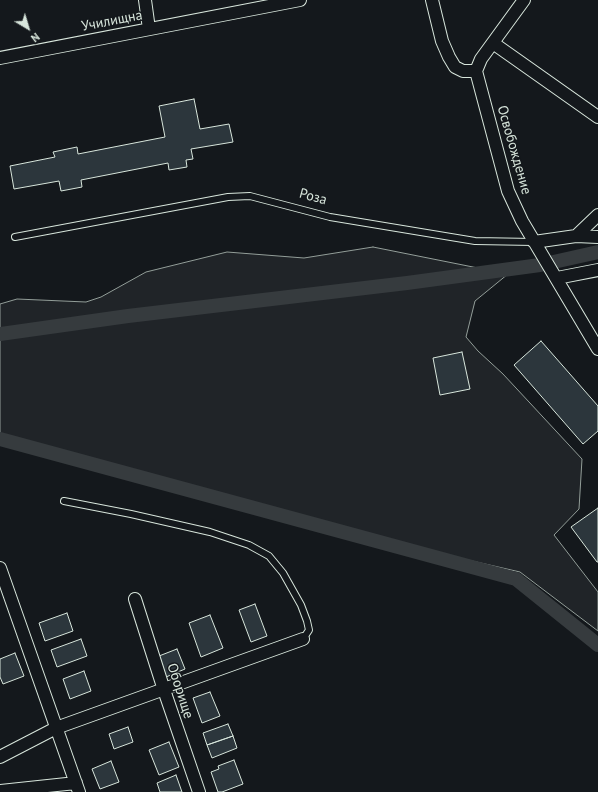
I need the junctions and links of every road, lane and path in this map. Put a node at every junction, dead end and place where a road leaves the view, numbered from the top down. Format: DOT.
graph roads {
  1 [pos="145,0"];
  2 [pos="300,0"];
  3 [pos="432,0"];
  4 [pos="524,0"];
  5 [pos="149,29"];
  6 [pos="492,43"];
  7 [pos="0,58"];
  8 [pos="476,71"];
  9 [pos="598,117"];
  10 [pos="598,215"];
  11 [pos="576,236"];
  12 [pos="15,237"];
  13 [pos="598,237"];
  14 [pos="534,242"];
  15 [pos="598,270"];
  16 [pos="556,278"];
  17 [pos="598,349"];
  18 [pos="64,501"];
  19 [pos="0,568"];
  20 [pos="135,599"];
  21 [pos="303,640"];
  22 [pos="164,690"];
  23 [pos="56,728"];
  24 [pos="0,757"];
  25 [pos="78,787"];
  26 [pos="0,791"];
  27 [pos="199,792"];
  1 -- 5 [label="street"];
  2 -- 5 [label="street, Училищна"];
  3 -- 8 [label="street"];
  4 -- 6 [label="street"];
  5 -- 7 [label="street, Училищна"];
  6 -- 8 [label="street"];
  6 -- 9 [label="street"];
  8 -- 14 [label="street, Освобождение"];
  10 -- 11 [label="street"];
  11 -- 13 [label="street, Роза"];
  11 -- 14 [label="street, Роза"];
  12 -- 14 [label="lane, Роза"];
  14 -- 16 [label="street, Освобождение"];
  15 -- 16 [label="street"];
  16 -- 17 [label="street, Освобождение"];
  18 -- 21 [label="lane"];
  19 -- 23 [label="street"];
  20 -- 22 [label="street, Оборище"];
  21 -- 22 [label="street"];
  22 -- 23 [label="street"];
  22 -- 27 [label="street, Оборище"];
  23 -- 24 [label="street"];
  23 -- 25 [label="street"];
  25 -- 26 [label="street"];
}
